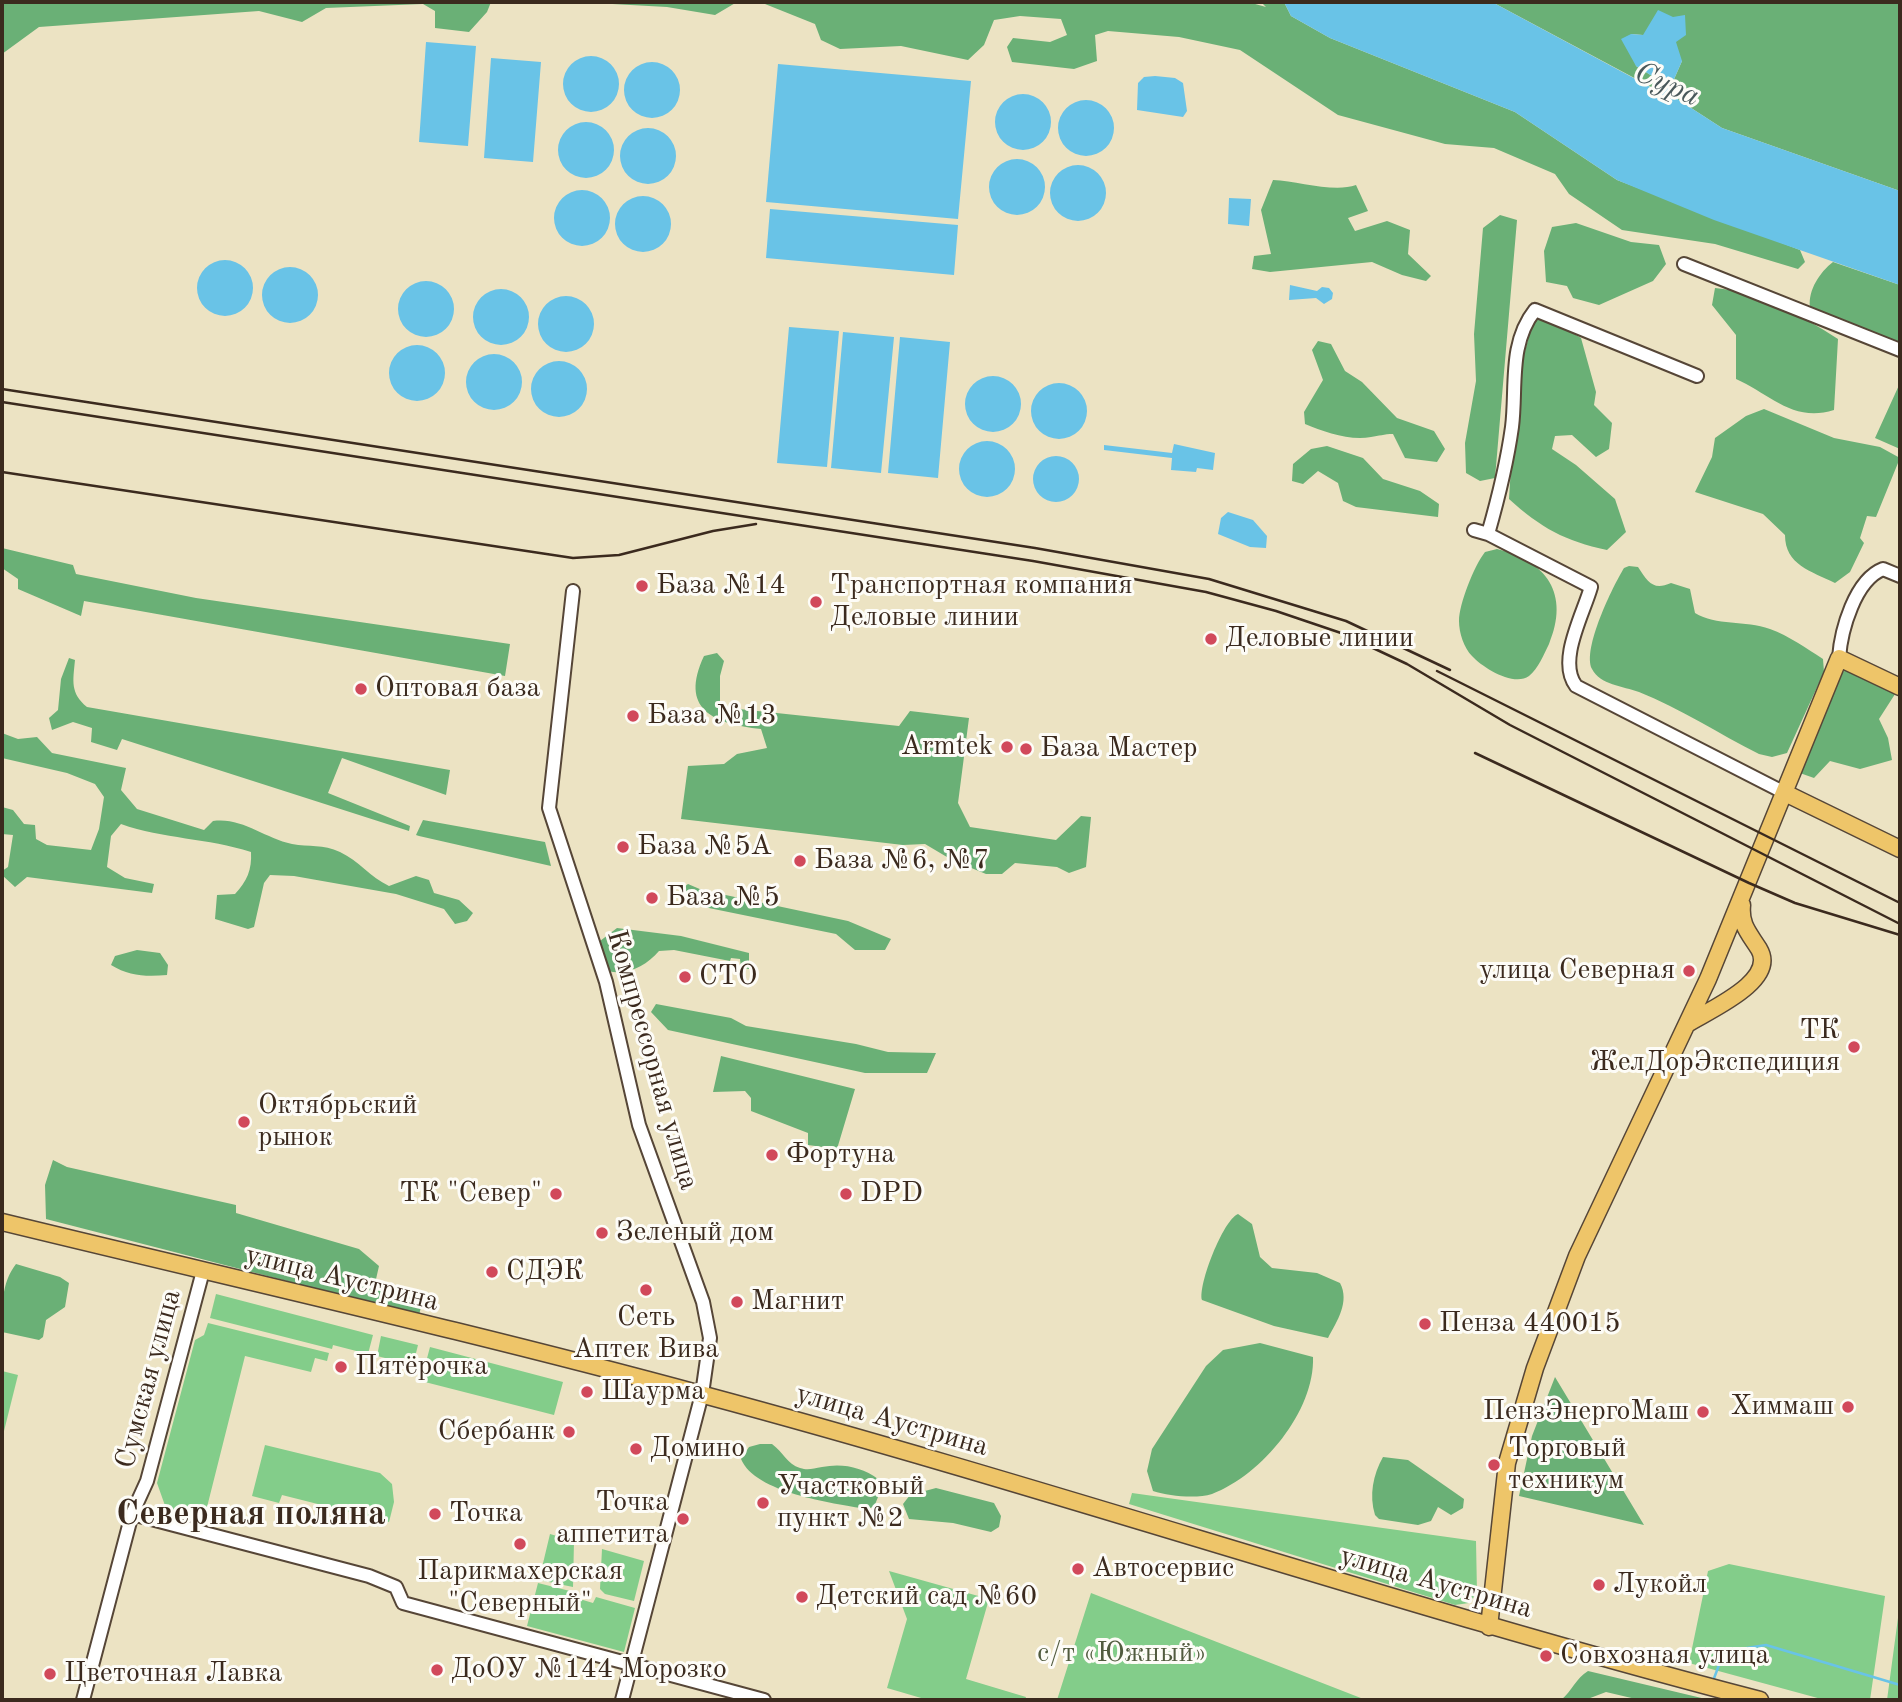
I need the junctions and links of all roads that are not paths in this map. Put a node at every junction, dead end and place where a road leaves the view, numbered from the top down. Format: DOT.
graph roads {
  1 [pos="1684,264"];
  2 [pos="1900,350"];
  3 [pos="1697,376"];
  4 [pos="1474,530"];
  5 [pos="1488,534"];
  6 [pos="1900,576"];
  7 [pos="573,591"];
  8 [pos="1839,658"];
  9 [pos="1900,687"];
  10 [pos="1785,793"];
  11 [pos="1900,849"];
  12 [pos="1742,899"];
  13 [pos="1754,943"];
  14 [pos="1722,946"];
  15 [pos="1687,1024"];
  16 [pos="2,1222"];
  17 [pos="204,1272"];
  18 [pos="702,1394"];
  19 [pos="132,1514"];
  20 [pos="1489,1627"];
  21 [pos="632,1664"];
  22 [pos="83,1700"];
  23 [pos="622,1700"];
  24 [pos="764,1700"];
  25 [pos="1760,1700"];
  1 -- 2 [label="street"];
  3 -- 5 [label="street"];
  4 -- 5 [label="street"];
  5 -- 10 [label="street"];
  6 -- 8 [label="street"];
  7 -- 18 [label="street, Компрессорная улица"];
  8 -- 9 [label="main road"];
  8 -- 10 [label="main road"];
  10 -- 11 [label="main road"];
  10 -- 12 [label="main road"];
  12 -- 13 [label="main road"];
  12 -- 14 [label="main road"];
  13 -- 14 [label="main road"];
  13 -- 15 [label="main road"];
  14 -- 15 [label="main road"];
  15 -- 20 [label="main road"];
  16 -- 17 [label="main road, улица Аустрина"];
  17 -- 18 [label="main road, улица Аустрина"];
  17 -- 19 [label="street, Сумская улица"];
  18 -- 20 [label="main road, улица Аустрина"];
  18 -- 21 [label="street, Компрессорная улица"];
  19 -- 21 [label="street"];
  19 -- 22 [label="street, Сумская улица"];
  20 -- 25 [label="main road, улица Аустрина"];
  21 -- 23 [label="street, Компрессорная улица"];
  21 -- 24 [label="street"];
}
